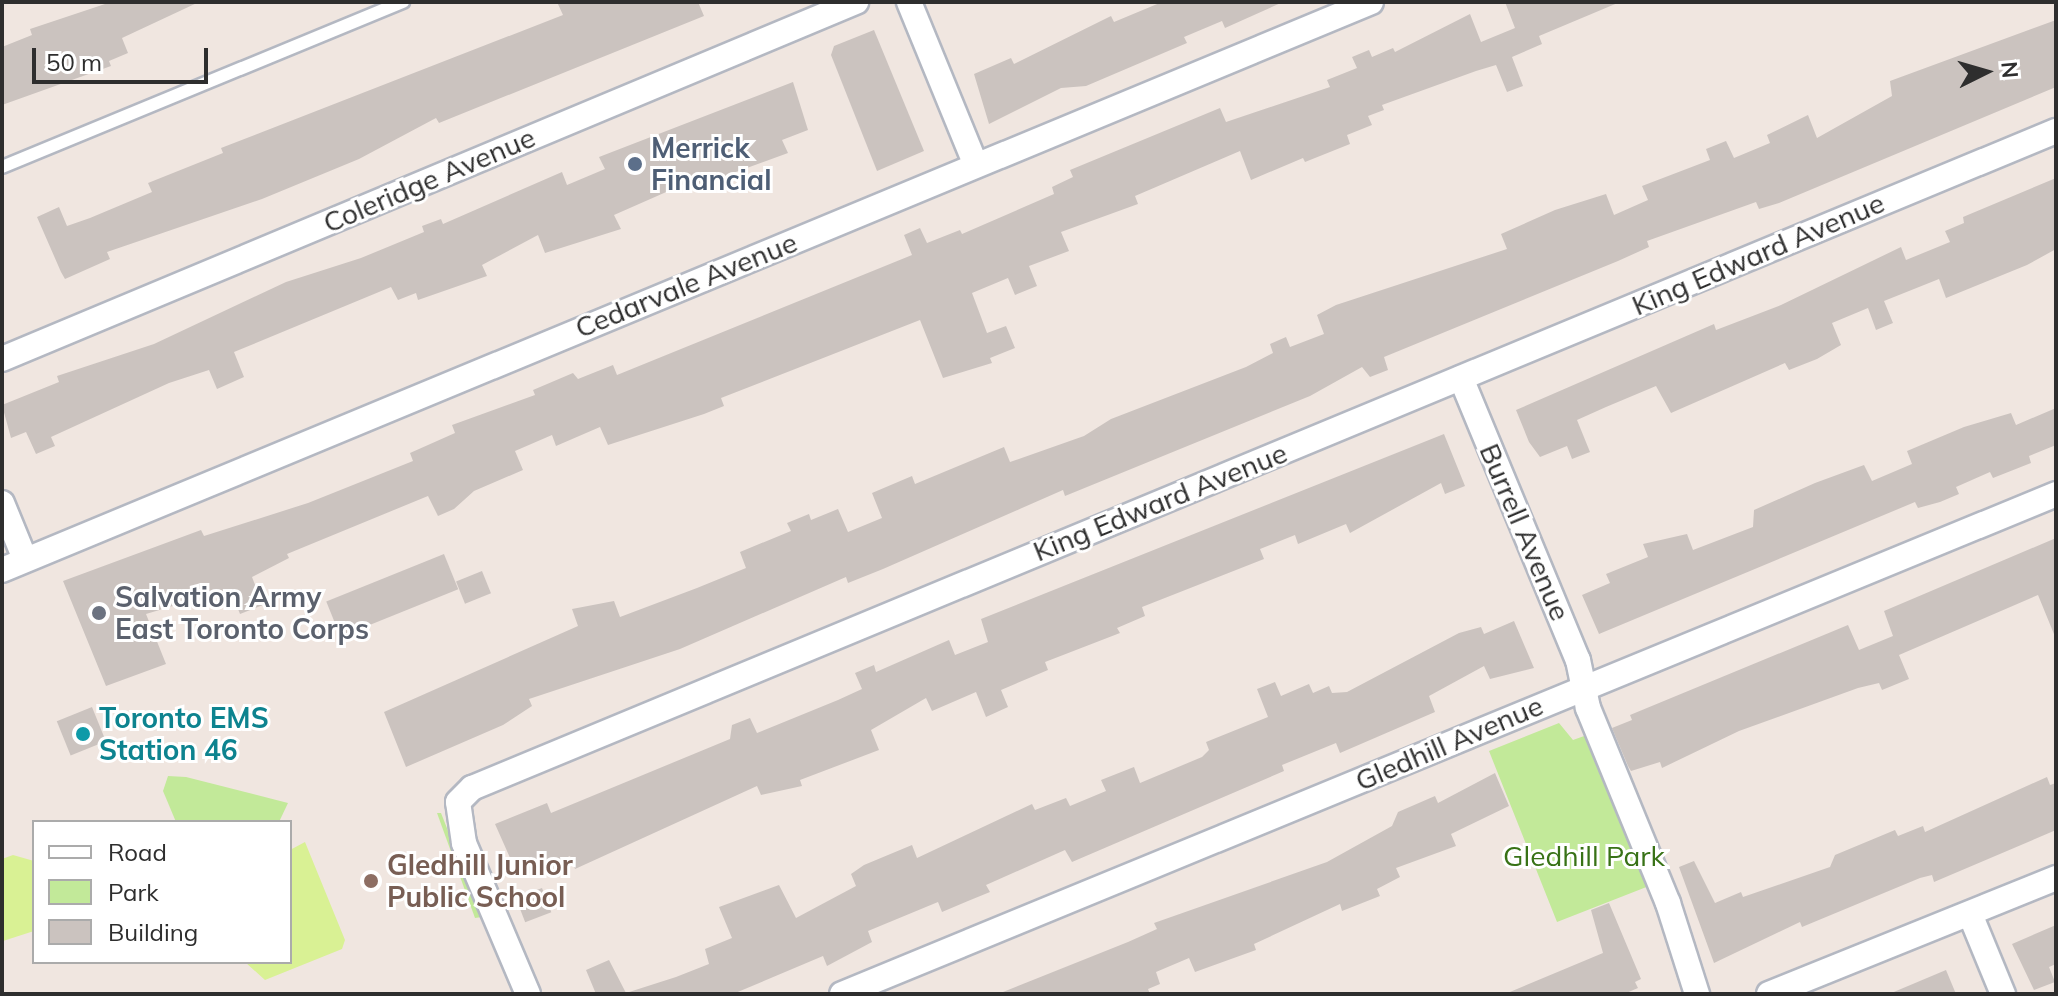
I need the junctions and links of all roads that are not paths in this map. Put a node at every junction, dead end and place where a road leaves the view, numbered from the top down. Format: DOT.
graph roads {
  1 [pos="403,2"];
  2 [pos="856,2"];
  3 [pos="909,2"];
  4 [pos="1371,2"];
  5 [pos="2056,131"];
  6 [pos="976,165"];
  7 [pos="2,167"];
  8 [pos="2,359"];
  9 [pos="1461,378"];
  10 [pos="2056,494"];
  11 [pos="2,503"];
  12 [pos="25,559"];
  13 [pos="2,570"];
  14 [pos="1585,687"];
  15 [pos="2056,878"];
  16 [pos="1970,914"];
  17 [pos="528,994"];
  18 [pos="842,994"];
  19 [pos="1697,994"];
  20 [pos="1769,994"];
  21 [pos="2003,994"];
  1 -- 7 [label="lane"];
  2 -- 8 [label="street, Coleridge Avenue"];
  3 -- 6 [label="street"];
  4 -- 6 [label="street, Cedarvale Avenue"];
  5 -- 9 [label="street, King Edward Avenue"];
  6 -- 12 [label="street, Cedarvale Avenue"];
  9 -- 14 [label="street, Burrell Avenue"];
  9 -- 17 [label="street, King Edward Avenue"];
  10 -- 14 [label="street, Gledhill Avenue"];
  11 -- 12 [label="street"];
  12 -- 13 [label="street, Cedarvale Avenue"];
  14 -- 18 [label="street, Gledhill Avenue"];
  14 -- 19 [label="street, Burrell Avenue"];
  15 -- 16 [label="street"];
  16 -- 20 [label="street"];
  16 -- 21 [label="street"];
}
